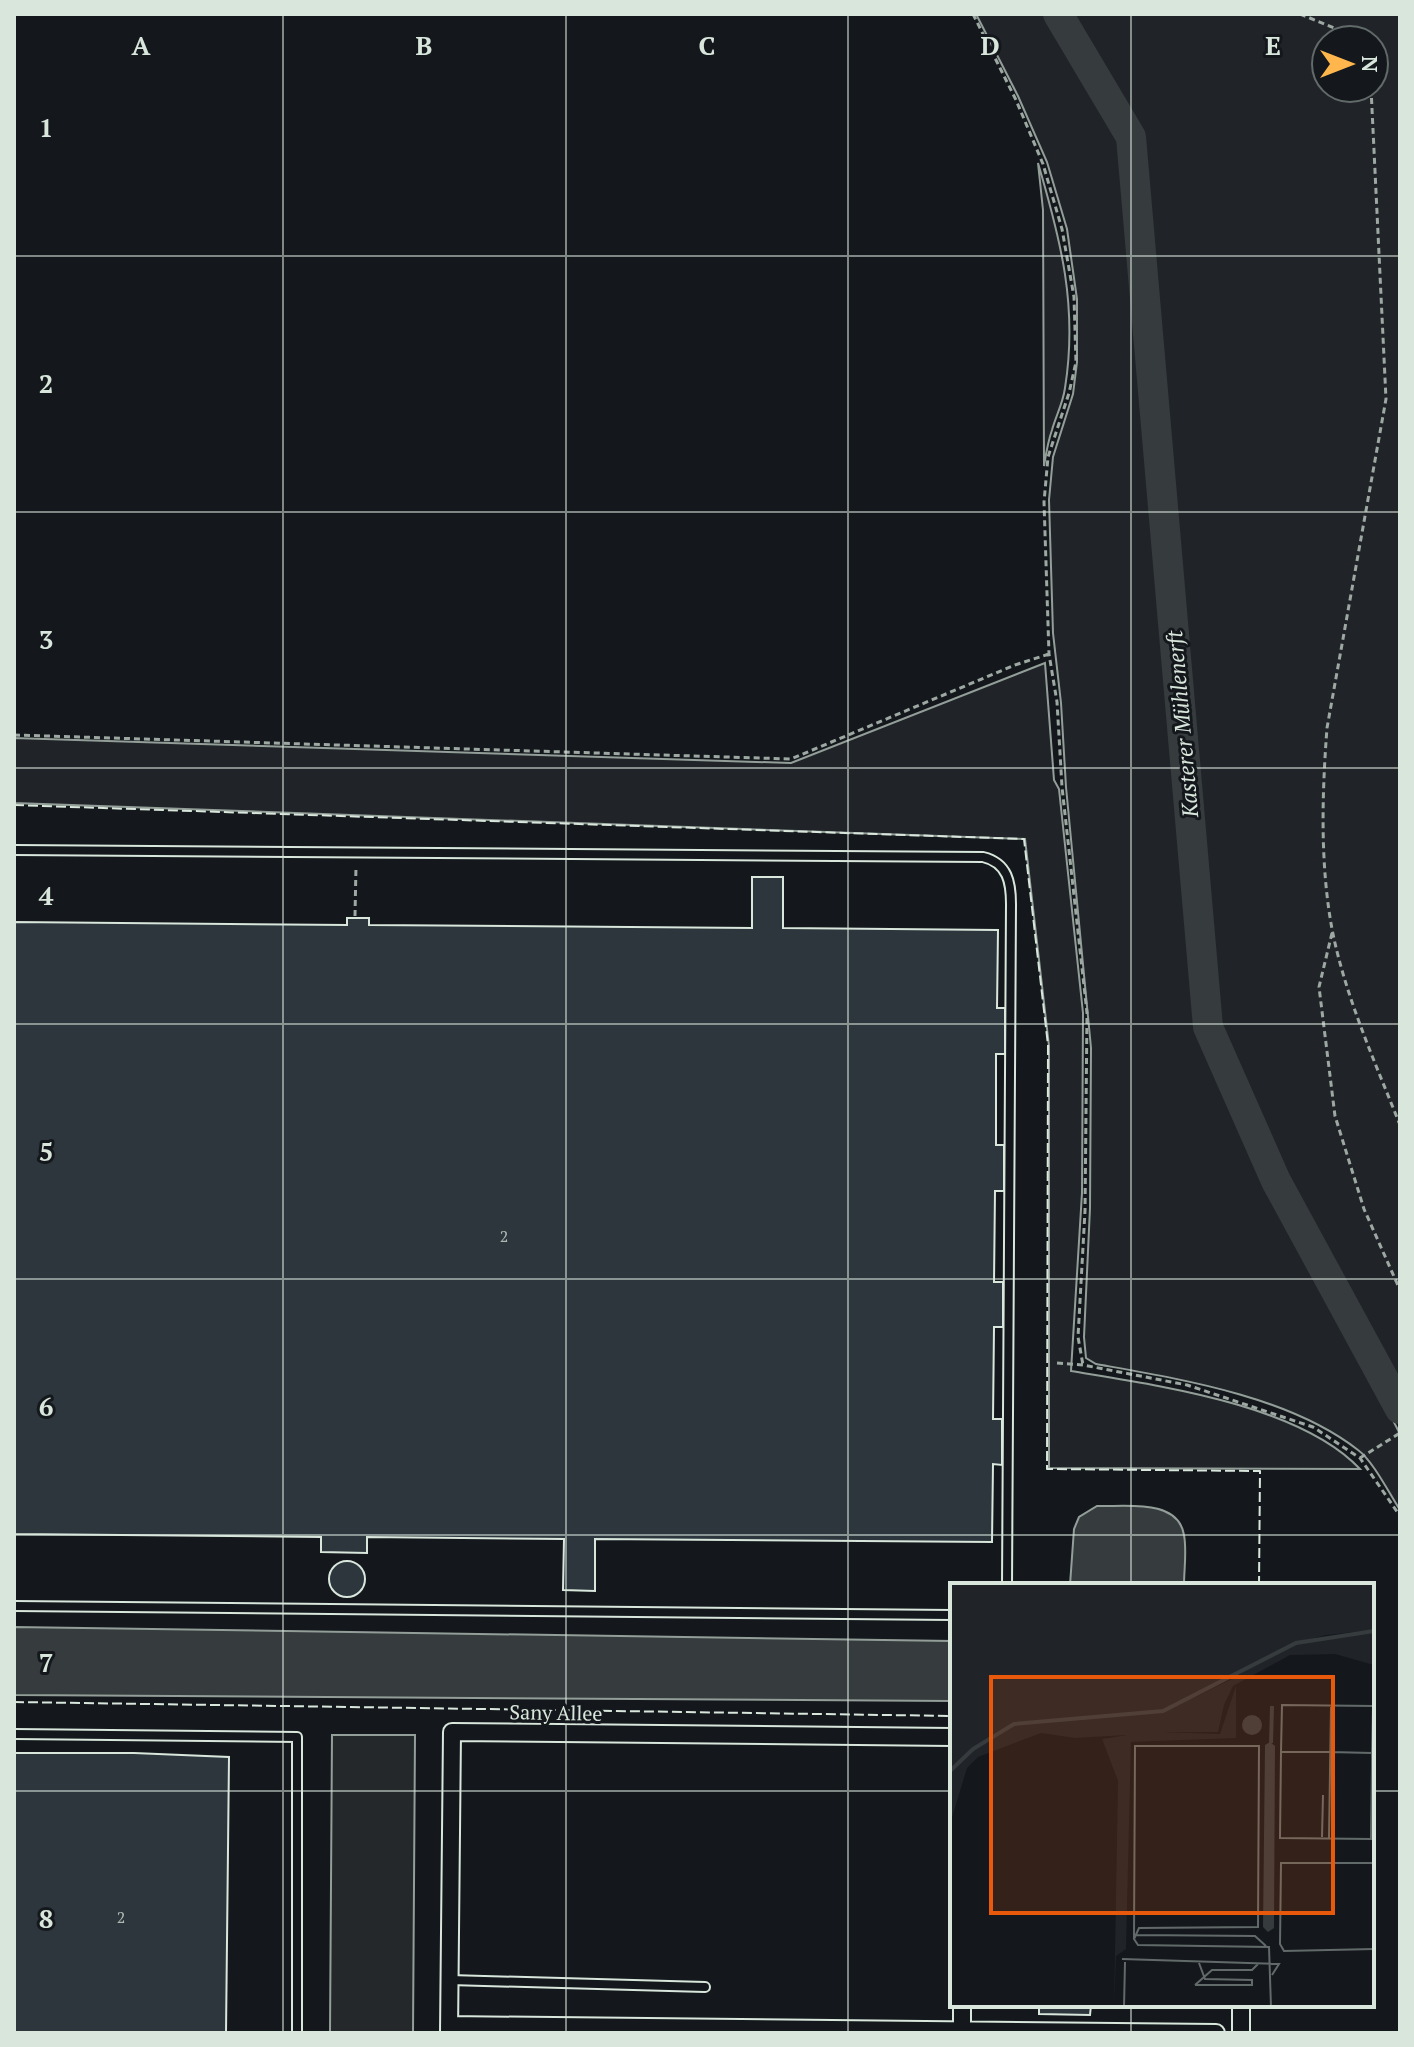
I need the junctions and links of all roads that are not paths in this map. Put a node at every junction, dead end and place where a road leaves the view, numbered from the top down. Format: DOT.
graph roads {
  1 [pos="14,850"];
  2 [pos="1007,1583"];
  3 [pos="14,1606"];
  4 [pos="950,1615"];
  5 [pos="14,1734"];
  6 [pos="950,1737"];
  7 [pos="450,1980"];
  8 [pos="705,1987"];
  9 [pos="962,2007"];
  10 [pos="1241,2007"];
  11 [pos="449,2029"];
  12 [pos="962,2032"];
  13 [pos="297,2033"];
  14 [pos="1216,2033"];
  15 [pos="1241,2033"];
  1 -- 2 [label="lane"];
  3 -- 4 [label="lane"];
  5 -- 13 [label="lane"];
  6 -- 7 [label="street, Sany Allee"];
  7 -- 8 [label="lane"];
  7 -- 11 [label="street, Sany Allee"];
  9 -- 12 [label="street"];
  10 -- 15 [label="street"];
  11 -- 12 [label="street, Sany Allee"];
  12 -- 14 [label="street, Sany Allee"];
}
